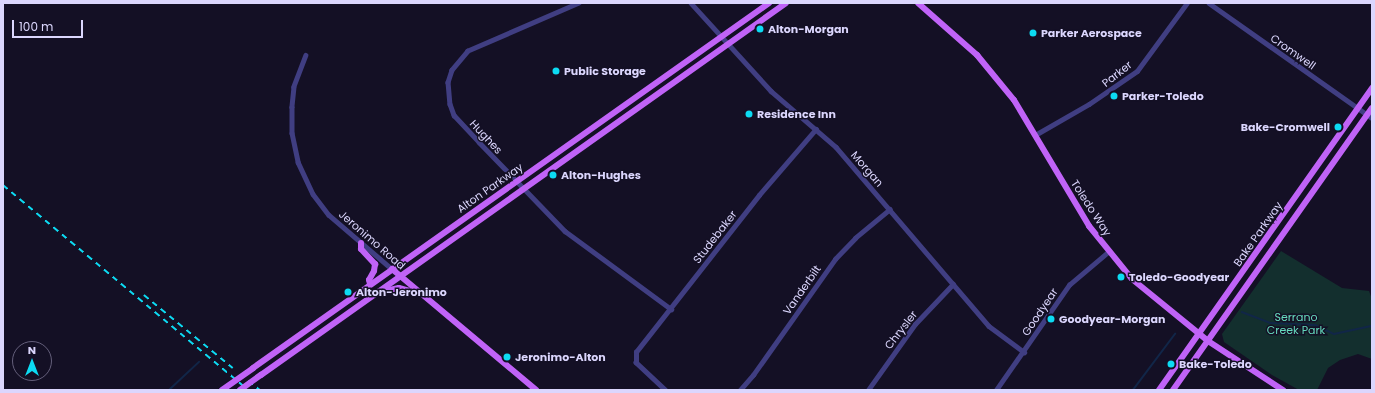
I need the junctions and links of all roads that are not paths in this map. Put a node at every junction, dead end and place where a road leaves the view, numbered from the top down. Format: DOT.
graph roads {
  1 [pos="579,3"];
  2 [pos="691,3"];
  3 [pos="769,3"];
  4 [pos="786,3"];
  5 [pos="918,3"];
  6 [pos="1187,3"];
  7 [pos="1208,3"];
  8 [pos="722,36"];
  9 [pos="729,44"];
  10 [pos="306,55"];
  11 [pos="1372,88"];
  12 [pos="1358,108"];
  13 [pos="1372,108"];
  14 [pos="1370,117"];
  15 [pos="816,129"];
  16 [pos="1036,135"];
  17 [pos="517,182"];
  18 [pos="523,189"];
  19 [pos="890,208"];
  20 [pos="1268,236"];
  21 [pos="1278,243"];
  22 [pos="361,244"];
  23 [pos="1108,252"];
  24 [pos="392,269"];
  25 [pos="400,277"];
  26 [pos="370,284"];
  27 [pos="953,284"];
  28 [pos="378,293"];
  29 [pos="420,294"];
  30 [pos="671,309"];
  31 [pos="1199,333"];
  32 [pos="1208,341"];
  33 [pos="1024,352"];
  34 [pos="222,390"];
  35 [pos="240,390"];
  36 [pos="536,390"];
  37 [pos="665,390"];
  38 [pos="740,390"];
  39 [pos="868,390"];
  40 [pos="996,390"];
  41 [pos="1159,390"];
  42 [pos="1173,390"];
  43 [pos="1283,390"];
  1 -- 17 [label="street, Hughes"];
  2 -- 8 [label="street, Morgan"];
  3 -- 8 [label="main road, Alton Parkway"];
  4 -- 9 [label="main road, Alton Parkway"];
  5 -- 16 [label="main road, Toledo Way"];
  6 -- 16 [label="street, Parker"];
  7 -- 12 [label="street, Cromwell"];
  8 -- 9 [label="street, Morgan"];
  8 -- 17 [label="main road, Alton Parkway"];
  9 -- 15 [label="street, Morgan"];
  9 -- 18 [label="main road, Alton Parkway"];
  10 -- 22 [label="street, Jeronimo Road"];
  11 -- 12 [label="main road, Bake Parkway"];
  12 -- 14 [label="street, Cromwell"];
  12 -- 20 [label="main road, Bake Parkway"];
  13 -- 14 [label="main road, Bake Parkway"];
  14 -- 21 [label="main road, Bake Parkway"];
  15 -- 19 [label="street, Morgan"];
  15 -- 30 [label="street, Studebaker"];
  16 -- 23 [label="main road, Toledo Way"];
  17 -- 18 [label="street, Hughes"];
  17 -- 24 [label="main road, Alton Parkway"];
  18 -- 25 [label="main road, Alton Parkway"];
  18 -- 30 [label="street, Hughes"];
  19 -- 27 [label="street, Morgan"];
  19 -- 38 [label="street, Vanderbilt"];
  20 -- 21 [label="main road"];
  20 -- 31 [label="main road, Bake Parkway"];
  21 -- 32 [label="main road, Bake Parkway"];
  22 -- 24 [label="street, Jeronimo Road"];
  22 -- 26 [label="main road"];
  23 -- 31 [label="main road, Toledo Way"];
  23 -- 33 [label="street, Goodyear"];
  24 -- 25 [label="main road, Jeronimo Road"];
  24 -- 26 [label="main road, Alton Parkway"];
  25 -- 28 [label="main road, Alton Parkway"];
  25 -- 29 [label="main road, Jeronimo Road"];
  26 -- 34 [label="main road, Alton Parkway, bridge"];
  27 -- 33 [label="street, Morgan"];
  27 -- 39 [label="street, Chrysler"];
  28 -- 29 [label="main road"];
  28 -- 35 [label="main road, Alton Parkway, bridge"];
  29 -- 36 [label="main road, Jeronimo Road"];
  30 -- 37 [label="street, Studebaker"];
  31 -- 32 [label="main road, Toledo Way"];
  31 -- 41 [label="main road, Bake Parkway"];
  32 -- 42 [label="main road, Bake Parkway"];
  32 -- 43 [label="main road, Toledo Way"];
  33 -- 40 [label="street, Goodyear"];
}
